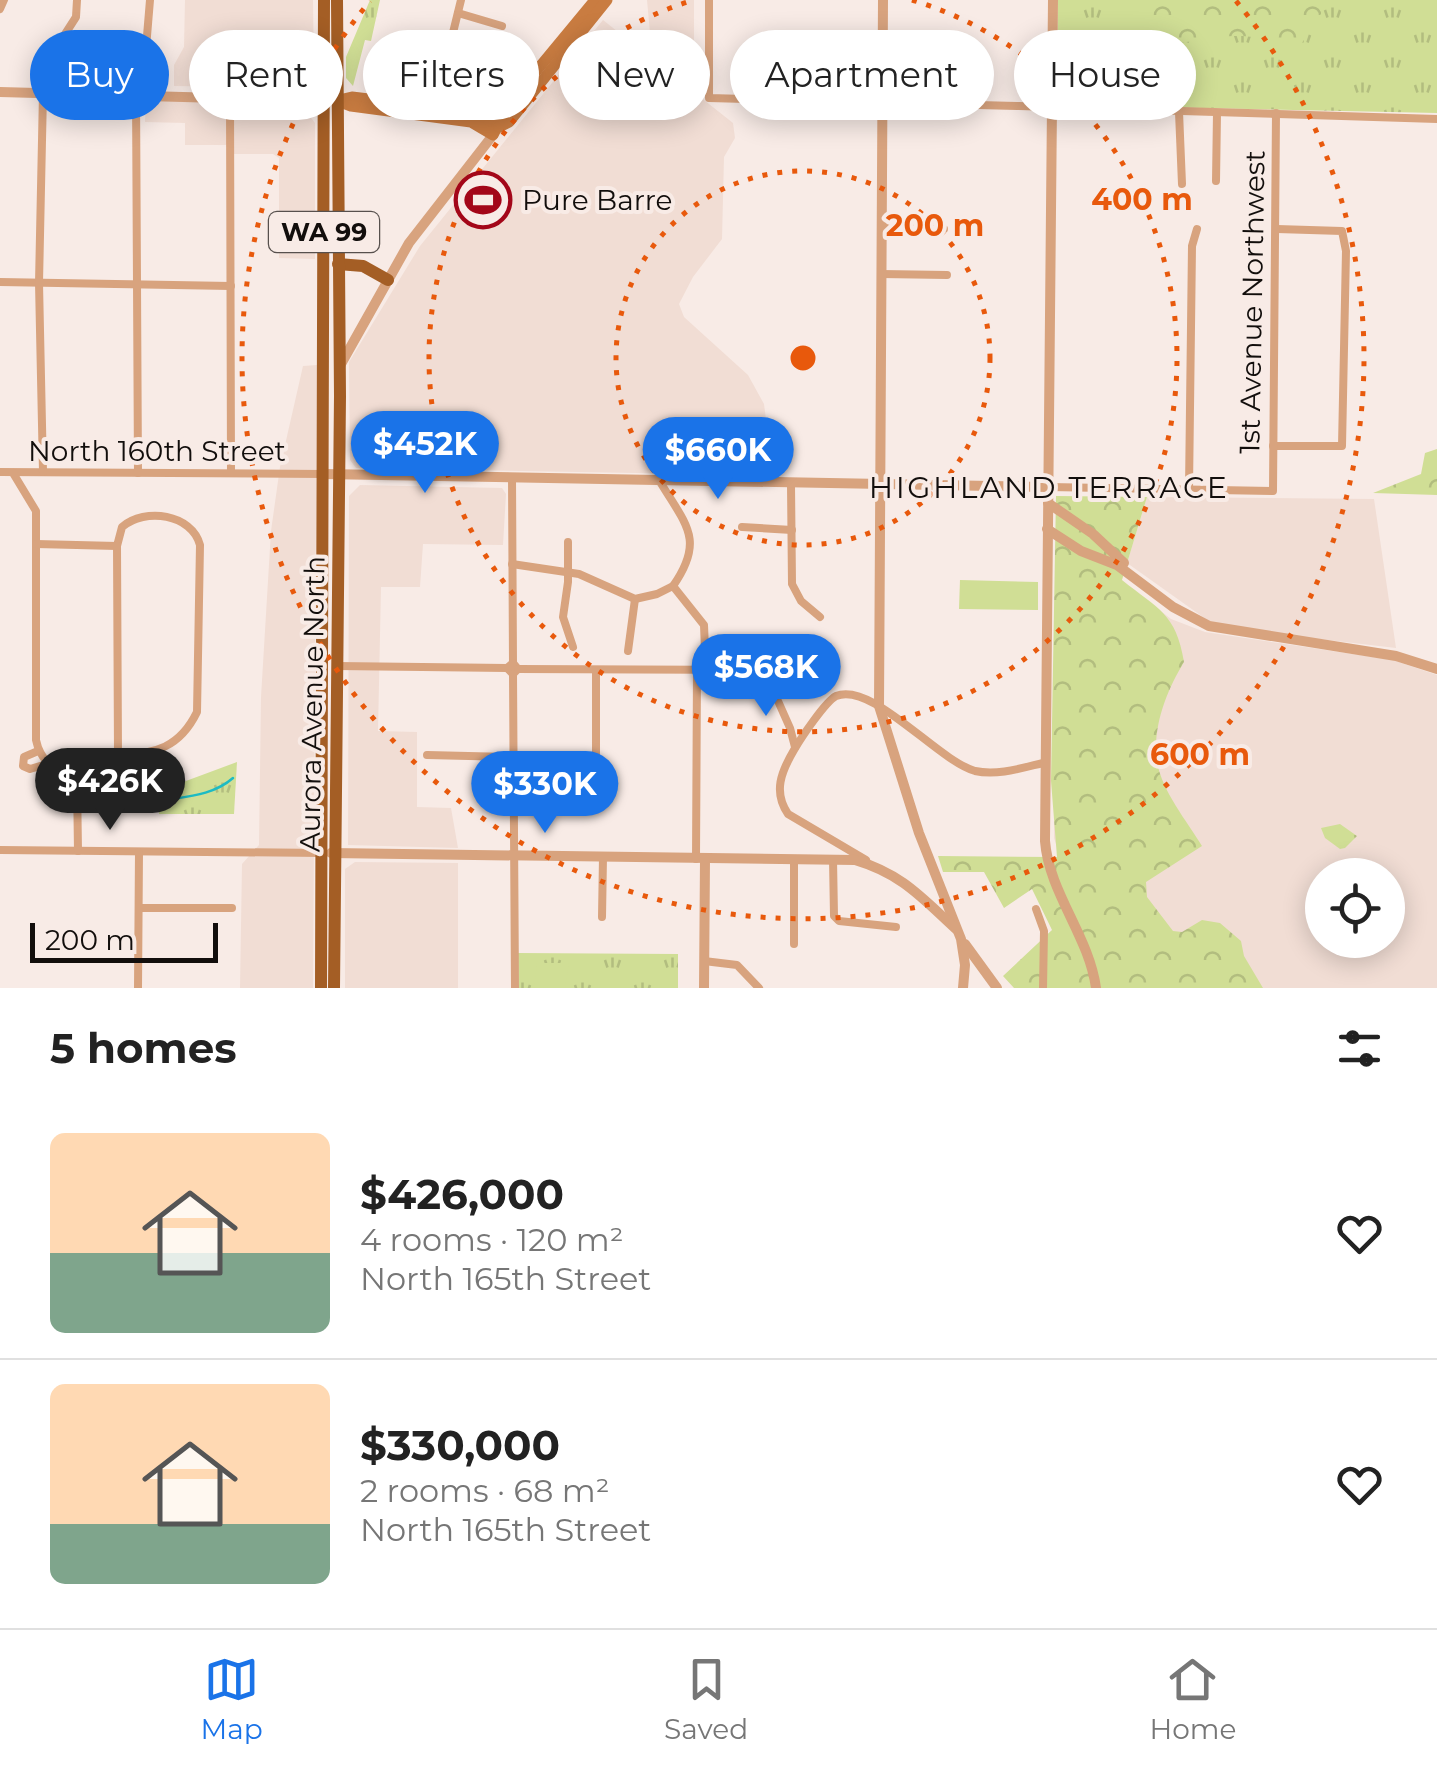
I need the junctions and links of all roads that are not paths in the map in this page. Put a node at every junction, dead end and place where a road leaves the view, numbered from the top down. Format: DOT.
graph roads {
  1 [pos="4,0"];
  2 [pos="77,0"];
  3 [pos="150,0"];
  4 [pos="324,0"];
  5 [pos="337,0"];
  6 [pos="461,0"];
  7 [pos="595,0"];
  8 [pos="607,0"];
  9 [pos="709,0"];
  10 [pos="883,0"];
  11 [pos="1053,0"];
  12 [pos="0,9"];
  13 [pos="458,13"];
  14 [pos="502,26"];
  15 [pos="68,30"];
  16 [pos="148,30"];
  17 [pos="326,30"];
  18 [pos="335,30"];
  19 [pos="454,30"];
  20 [pos="883,30"];
  21 [pos="1052,30"];
  22 [pos="0,92"];
  23 [pos="30,92"];
  24 [pos="730,98"];
  25 [pos="343,104"];
  26 [pos="1196,112"];
  27 [pos="1217,113"];
  28 [pos="1276,113"];
  29 [pos="1437,119"];
  30 [pos="42,120"];
  31 [pos="136,120"];
  32 [pos="230,120"];
  33 [pos="331,120"];
  34 [pos="332,120"];
  35 [pos="486,120"];
  36 [pos="882,120"];
  37 [pos="1051,120"];
  38 [pos="1180,120"];
  39 [pos="496,131"];
  40 [pos="1216,181"];
  41 [pos="1182,184"];
  42 [pos="882,228"];
  43 [pos="944,229"];
  44 [pos="1197,229"];
  45 [pos="1277,229"];
  46 [pos="338,264"];
  47 [pos="882,274"];
  48 [pos="947,276"];
  49 [pos="388,280"];
  50 [pos="0,282"];
  51 [pos="39,283"];
  52 [pos="138,284"];
  53 [pos="231,286"];
  54 [pos="340,365"];
  55 [pos="1274,446"];
  56 [pos="0,472"];
  57 [pos="13,472"];
  58 [pos="43,472"];
  59 [pos="138,473"];
  60 [pos="231,474"];
  61 [pos="324,474"];
  62 [pos="340,475"];
  63 [pos="512,478"];
  64 [pos="658,480"];
  65 [pos="791,484"];
  66 [pos="878,484"];
  67 [pos="1049,486"];
  68 [pos="1189,489"];
  69 [pos="1273,490"];
  70 [pos="1048,503"];
  71 [pos="1077,523"];
  72 [pos="1047,526"];
  73 [pos="742,527"];
  74 [pos="792,530"];
  75 [pos="568,542"];
  76 [pos="36,544"];
  77 [pos="117,546"];
  78 [pos="512,564"];
  79 [pos="568,571"];
  80 [pos="673,586"];
  81 [pos="635,599"];
  82 [pos="1173,608"];
  83 [pos="820,617"];
  84 [pos="573,648"];
  85 [pos="705,649"];
  86 [pos="628,651"];
  87 [pos="338,666"];
  88 [pos="513,669"];
  89 [pos="1437,669"];
  90 [pos="596,670"];
  91 [pos="697,671"];
  92 [pos="879,706"];
  93 [pos="795,747"];
  94 [pos="38,751"];
  95 [pos="118,754"];
  96 [pos="426,755"];
  97 [pos="512,757"];
  98 [pos="1043,763"];
  99 [pos="47,764"];
  100 [pos="76,782"];
  101 [pos="601,788"];
  102 [pos="0,850"];
  103 [pos="78,852"];
  104 [pos="139,852"];
  105 [pos="329,853"];
  106 [pos="513,855"];
  107 [pos="604,857"];
  108 [pos="700,859"];
  109 [pos="833,859"];
  110 [pos="794,860"];
  111 [pos="876,866"];
  112 [pos="944,895"];
  113 [pos="932,905"];
  114 [pos="139,908"];
  115 [pos="232,908"];
  116 [pos="1036,909"];
  117 [pos="781,910"];
  118 [pos="794,910"];
  119 [pos="602,917"];
  120 [pos="896,926"];
  121 [pos="959,934"];
  122 [pos="794,944"];
  123 [pos="704,962"];
  124 [pos="978,965"];
  125 [pos="965,968"];
  126 [pos="138,988"];
  127 [pos="321,988"];
  128 [pos="334,988"];
  129 [pos="515,988"];
  130 [pos="704,988"];
  131 [pos="759,988"];
  132 [pos="963,988"];
  133 [pos="997,988"];
  134 [pos="1043,988"];
  135 [pos="1096,988"];
  1 -- 12 [label="street"];
  2 -- 15 [label="street"];
  3 -- 16 [label="street"];
  4 -- 17 [label="highway, Aurora Avenue North / WA 99"];
  5 -- 18 [label="highway, Aurora Avenue North / WA 99"];
  6 -- 13 [label="street"];
  7 -- 39 [label="main road"];
  8 -- 39 [label="main road"];
  9 -- 24 [label="street"];
  10 -- 20 [label="street"];
  11 -- 21 [label="street"];
  13 -- 14 [label="street"];
  13 -- 19 [label="street"];
  22 -- 23 [label="street"];
  25 -- 39 [label="main road"];
  26 -- 27 [label="street"];
  27 -- 28 [label="street"];
  27 -- 40 [label="street"];
  28 -- 29 [label="street"];
  28 -- 45 [label="street, 1st Avenue Northwest"];
  30 -- 51 [label="street"];
  31 -- 52 [label="street"];
  32 -- 53 [label="street"];
  33 -- 61 [label="highway, Aurora Avenue North / WA 99"];
  34 -- 46 [label="highway, Aurora Avenue North / WA 99"];
  35 -- 39 [label="main road"];
  36 -- 42 [label="street"];
  37 -- 67 [label="street"];
  38 -- 41 [label="street"];
  39 -- 49 [label="street"];
  42 -- 43 [label="street"];
  42 -- 47 [label="street"];
  44 -- 68 [label="street"];
  45 -- 55 [label="street, 1st Avenue Northwest"];
  45 -- 55 [label="street"];
  46 -- 49 [label="highway"];
  46 -- 54 [label="highway, Aurora Avenue North / WA 99"];
  47 -- 48 [label="street"];
  47 -- 66 [label="street"];
  49 -- 54 [label="street"];
  50 -- 51 [label="street"];
  51 -- 52 [label="street"];
  51 -- 58 [label="street"];
  52 -- 53 [label="street"];
  52 -- 59 [label="street"];
  53 -- 60 [label="street"];
  54 -- 62 [label="highway, Aurora Avenue North / WA 99"];
  55 -- 69 [label="street, 1st Avenue Northwest"];
  56 -- 57 [label="street, North 160th Street"];
  57 -- 58 [label="street, North 160th Street"];
  57 -- 76 [label="street"];
  58 -- 59 [label="street, North 160th Street"];
  59 -- 60 [label="street, North 160th Street"];
  60 -- 61 [label="street, North 160th Street"];
  61 -- 62 [label="street, North 160th Street"];
  61 -- 105 [label="highway, Aurora Avenue North / WA 99"];
  62 -- 63 [label="street, North 160th Street"];
  62 -- 87 [label="highway, Aurora Avenue North / WA 99"];
  63 -- 64 [label="street, North 160th Street"];
  63 -- 78 [label="street"];
  64 -- 65 [label="street, North 160th Street"];
  64 -- 80 [label="street"];
  65 -- 66 [label="street, North 160th Street"];
  65 -- 74 [label="street"];
  66 -- 67 [label="street, North 160th Street"];
  66 -- 92 [label="street"];
  67 -- 68 [label="street, North 160th Street"];
  67 -- 70 [label="street"];
  68 -- 69 [label="street, North 160th Street"];
  70 -- 71 [label="street"];
  70 -- 72 [label="street"];
  71 -- 72 [label="street"];
  71 -- 82 [label="street"];
  72 -- 82 [label="street"];
  72 -- 98 [label="street"];
  73 -- 74 [label="street"];
  74 -- 83 [label="street"];
  75 -- 79 [label="street"];
  76 -- 77 [label="street"];
  76 -- 94 [label="street"];
  77 -- 95 [label="street"];
  77 -- 95 [label="street"];
  78 -- 79 [label="street"];
  78 -- 88 [label="street"];
  79 -- 81 [label="street"];
  79 -- 84 [label="street"];
  80 -- 81 [label="street"];
  80 -- 85 [label="street"];
  81 -- 86 [label="street"];
  82 -- 89 [label="street"];
  87 -- 88 [label="street"];
  87 -- 105 [label="highway, Aurora Avenue North / WA 99"];
  88 -- 90 [label="street"];
  88 -- 97 [label="street"];
  90 -- 91 [label="street"];
  90 -- 101 [label="street"];
  91 -- 93 [label="street"];
  91 -- 108 [label="street"];
  92 -- 93 [label="street"];
  92 -- 98 [label="street"];
  92 -- 112 [label="street"];
  93 -- 111 [label="street"];
  94 -- 99 [label="street"];
  94 -- 99 [label="street"];
  95 -- 100 [label="street"];
  96 -- 97 [label="street"];
  97 -- 106 [label="street"];
  98 -- 135 [label="street"];
  99 -- 100 [label="street"];
  100 -- 103 [label="street"];
  102 -- 103 [label="street"];
  103 -- 104 [label="street"];
  104 -- 105 [label="street"];
  104 -- 114 [label="street"];
  105 -- 106 [label="street"];
  105 -- 127 [label="highway, Aurora Avenue North / WA 99"];
  105 -- 128 [label="highway, Aurora Avenue North / WA 99"];
  106 -- 107 [label="street"];
  106 -- 129 [label="street"];
  107 -- 108 [label="street"];
  107 -- 119 [label="street"];
  108 -- 110 [label="street"];
  108 -- 123 [label="street"];
  109 -- 110 [label="street"];
  109 -- 111 [label="street"];
  109 -- 120 [label="street"];
  110 -- 118 [label="street"];
  111 -- 113 [label="street"];
  112 -- 113 [label="street"];
  112 -- 121 [label="street"];
  113 -- 121 [label="street"];
  114 -- 115 [label="street"];
  114 -- 126 [label="street"];
  116 -- 134 [label="street"];
  117 -- 118 [label="street"];
  118 -- 122 [label="street"];
  121 -- 124 [label="street"];
  121 -- 125 [label="street"];
  123 -- 130 [label="street"];
  123 -- 131 [label="street"];
  124 -- 125 [label="street"];
  124 -- 133 [label="street"];
  125 -- 132 [label="street"];
}
